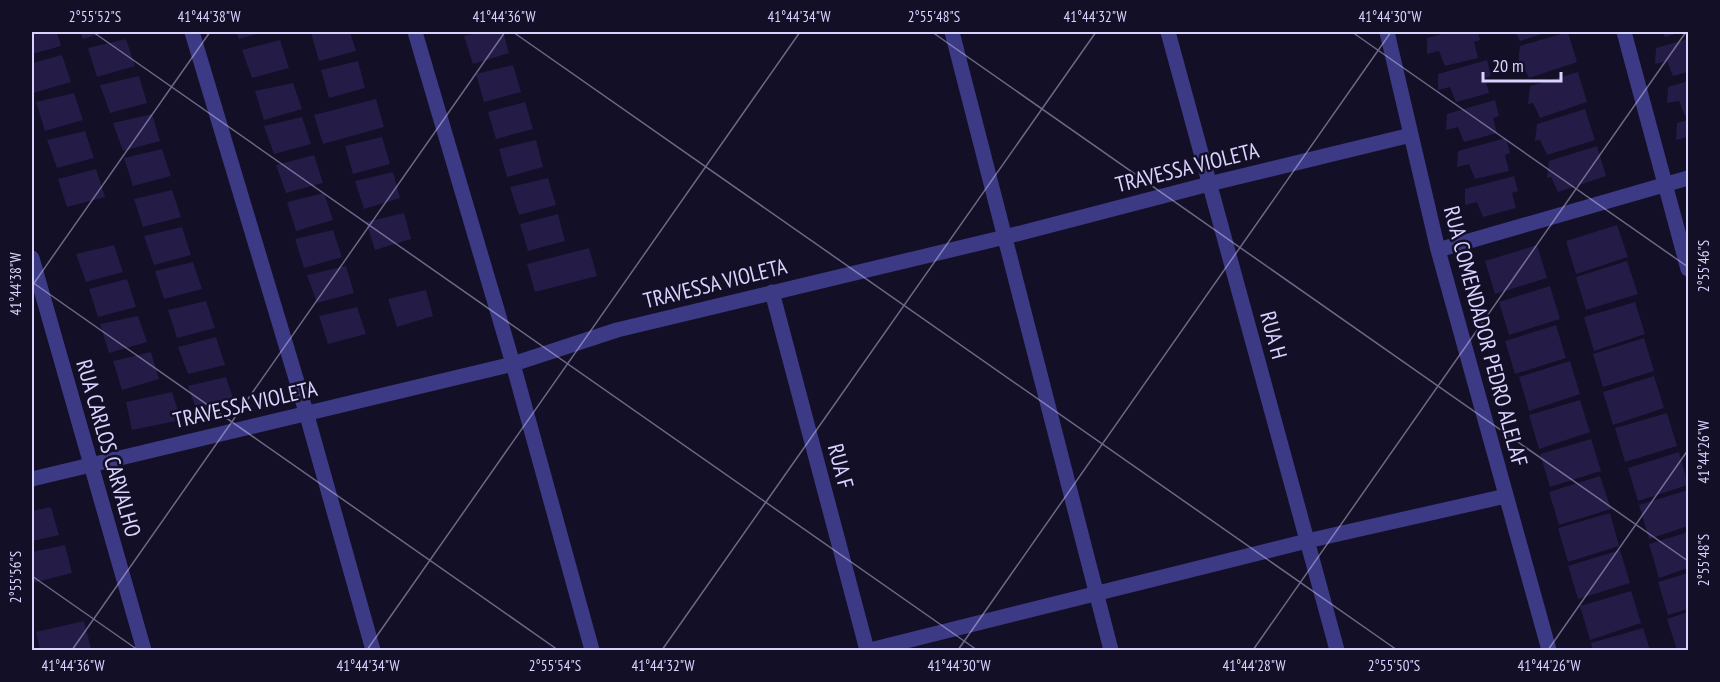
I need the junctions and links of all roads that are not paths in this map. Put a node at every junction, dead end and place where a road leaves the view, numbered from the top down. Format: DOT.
graph roads {
  1 [pos="192,32"];
  2 [pos="415,32"];
  3 [pos="952,32"];
  4 [pos="1168,32"];
  5 [pos="1387,32"];
  6 [pos="1624,32"];
  7 [pos="1411,135"];
  8 [pos="1689,178"];
  9 [pos="1209,184"];
  10 [pos="1666,185"];
  11 [pos="1005,237"];
  12 [pos="1438,250"];
  13 [pos="32,258"];
  14 [pos="1689,269"];
  15 [pos="772,292"];
  16 [pos="513,364"];
  17 [pos="306,412"];
  18 [pos="89,464"];
  19 [pos="32,479"];
  20 [pos="1506,496"];
  21 [pos="1307,541"];
  22 [pos="1097,595"];
  23 [pos="144,651"];
  24 [pos="374,651"];
  25 [pos="592,651"];
  26 [pos="868,651"];
  27 [pos="1112,651"];
  28 [pos="1337,651"];
  29 [pos="1549,651"];
  1 -- 17 [label="street"];
  2 -- 16 [label="street"];
  3 -- 11 [label="street"];
  4 -- 9 [label="street, RUA H"];
  5 -- 7 [label="street, RUA COMENDADOR PEDRO ALELAF"];
  6 -- 10 [label="street"];
  7 -- 9 [label="street, TRAVESSA VIOLETA"];
  7 -- 12 [label="street, RUA COMENDADOR PEDRO ALELAF"];
  8 -- 10 [label="street"];
  9 -- 11 [label="street, TRAVESSA VIOLETA"];
  9 -- 21 [label="street, RUA H"];
  10 -- 12 [label="street"];
  10 -- 14 [label="street"];
  11 -- 15 [label="street, TRAVESSA VIOLETA"];
  11 -- 22 [label="street"];
  12 -- 20 [label="street, RUA COMENDADOR PEDRO ALELAF"];
  13 -- 18 [label="street, RUA CARLOS CARVALHO"];
  15 -- 16 [label="street, TRAVESSA VIOLETA"];
  15 -- 26 [label="street, RUA F"];
  16 -- 17 [label="street, TRAVESSA VIOLETA"];
  16 -- 25 [label="street"];
  17 -- 18 [label="street, TRAVESSA VIOLETA"];
  17 -- 24 [label="street"];
  18 -- 19 [label="street, TRAVESSA VIOLETA"];
  18 -- 23 [label="street, RUA CARLOS CARVALHO"];
  20 -- 21 [label="street"];
  20 -- 29 [label="street, RUA COMENDADOR PEDRO ALELAF"];
  21 -- 22 [label="street"];
  21 -- 28 [label="street, RUA H"];
  22 -- 26 [label="street"];
  22 -- 27 [label="street"];
}
